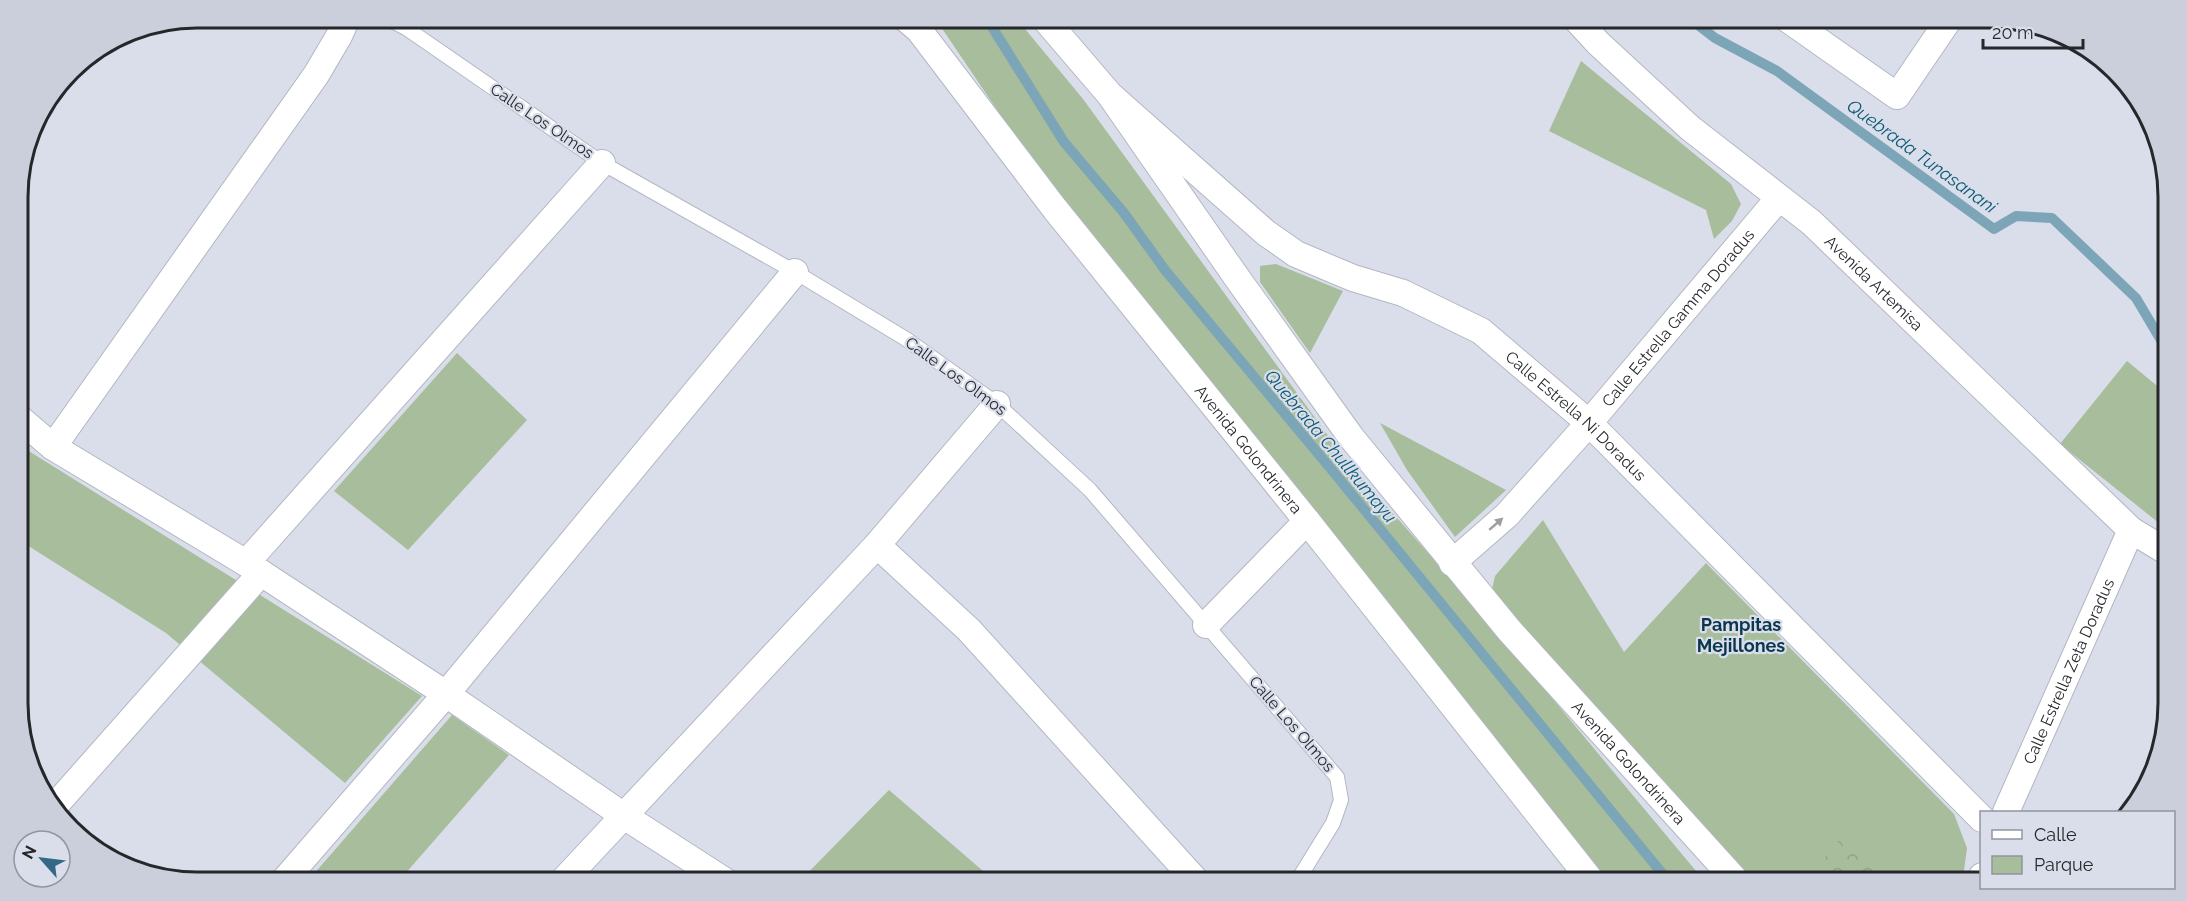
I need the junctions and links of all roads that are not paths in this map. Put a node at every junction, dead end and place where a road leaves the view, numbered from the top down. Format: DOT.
graph roads {
  1 [pos="343,28"];
  2 [pos="406,28"];
  3 [pos="917,28"];
  4 [pos="1053,28"];
  5 [pos="1584,28"];
  6 [pos="1800,28"];
  7 [pos="1943,28"];
  8 [pos="1110,95"];
  9 [pos="602,163"];
  10 [pos="1778,199"];
  11 [pos="795,272"];
  12 [pos="997,404"];
  13 [pos="1589,423"];
  14 [pos="29,426"];
  15 [pos="53,447"];
  16 [pos="1307,521"];
  17 [pos="2131,530"];
  18 [pos="877,545"];
  19 [pos="2158,547"];
  20 [pos="1452,562"];
  21 [pos="253,568"];
  22 [pos="1206,625"];
  23 [pos="446,694"];
  24 [pos="59,800"];
  25 [pos="2007,811"];
  26 [pos="624,816"];
  27 [pos="1980,817"];
  28 [pos="292,872"];
  29 [pos="571,872"];
  30 [pos="711,872"];
  31 [pos="1188,872"];
  32 [pos="1303,872"];
  33 [pos="1584,872"];
  34 [pos="1728,872"];
  1 -- 15 [label="street"];
  2 -- 9 [label="lane, Calle Los Olmos"];
  3 -- 16 [label="street, Avenida Golondrinera"];
  4 -- 8 [label="street"];
  5 -- 10 [label="street, Avenida Artemisa"];
  6 -- 7 [label="street"];
  8 -- 13 [label="street, Calle Estrella Ni Doradus"];
  8 -- 20 [label="street, Avenida Golondrinera"];
  9 -- 11 [label="lane, Calle Los Olmos"];
  9 -- 21 [label="street"];
  10 -- 13 [label="street, Calle Estrella Gamma Doradus"];
  10 -- 17 [label="street, Avenida Artemisa"];
  11 -- 12 [label="lane, Calle Los Olmos"];
  11 -- 23 [label="street"];
  12 -- 18 [label="street"];
  12 -- 22 [label="lane, Calle Los Olmos"];
  20 -- 13 [label="street, Calle Estrella Gamma Doradus, one-way"];
  13 -- 27 [label="street, Calle Estrella Ni Doradus"];
  14 -- 15 [label="street"];
  15 -- 21 [label="street"];
  16 -- 22 [label="street"];
  16 -- 33 [label="street, Avenida Golondrinera"];
  17 -- 19 [label="street, Avenida Artemisa"];
  17 -- 25 [label="street, Calle Estrella Zeta Doradus"];
  18 -- 26 [label="street"];
  18 -- 31 [label="street"];
  20 -- 34 [label="street, Avenida Golondrinera"];
  21 -- 23 [label="street"];
  21 -- 24 [label="street"];
  22 -- 32 [label="lane, Calle Los Olmos"];
  23 -- 26 [label="street"];
  23 -- 28 [label="street"];
  26 -- 29 [label="street"];
  26 -- 30 [label="street"];
}
